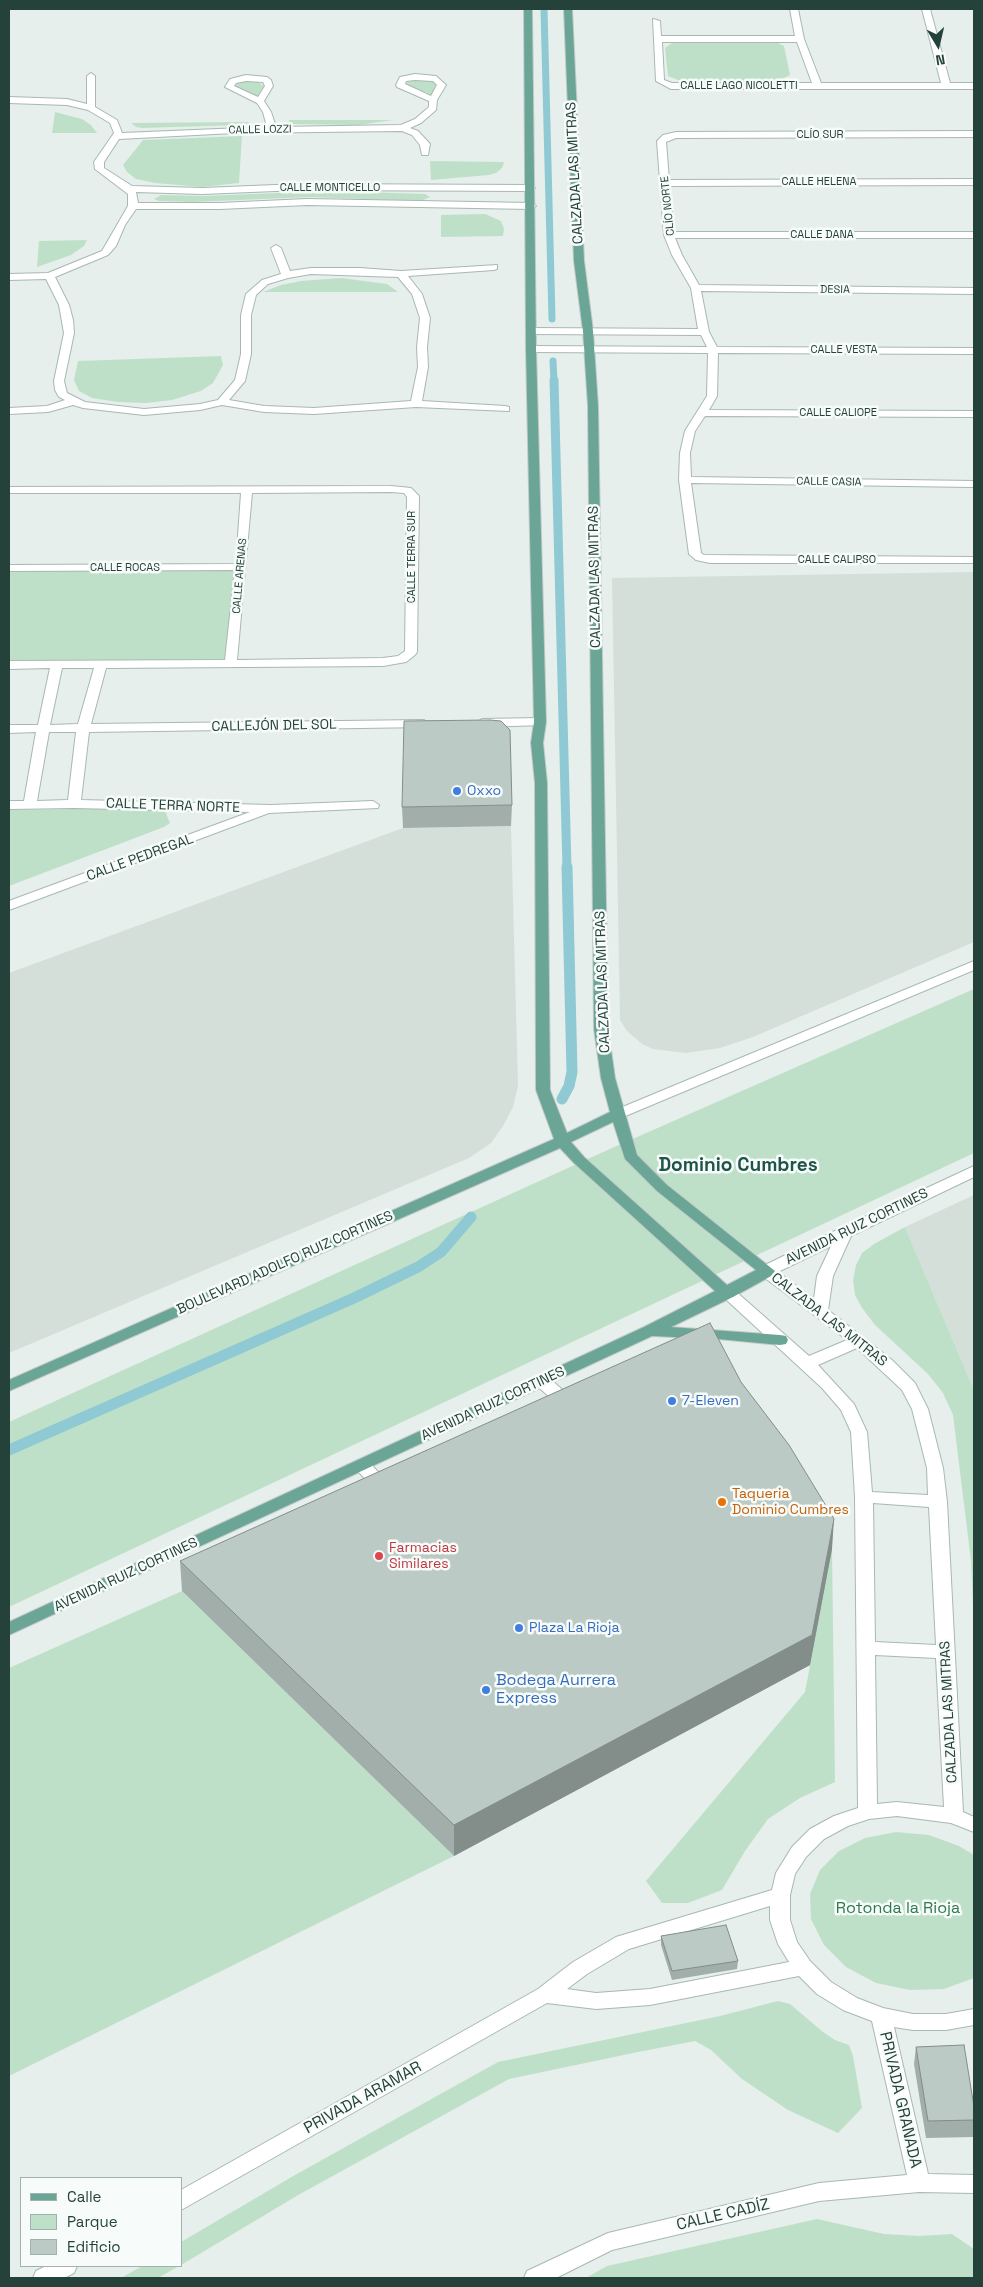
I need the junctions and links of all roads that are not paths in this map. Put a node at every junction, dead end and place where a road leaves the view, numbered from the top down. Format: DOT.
graph roads {
  1 [pos="528,9"];
  2 [pos="568,9"];
  3 [pos="794,9"];
  4 [pos="926,9"];
  5 [pos="656,21"];
  6 [pos="658,39"];
  7 [pos="800,39"];
  8 [pos="91,76"];
  9 [pos="818,85"];
  10 [pos="946,85"];
  11 [pos="974,86"];
  12 [pos="9,100"];
  13 [pos="433,100"];
  14 [pos="260,101"];
  15 [pos="91,108"];
  16 [pos="403,128"];
  17 [pos="272,129"];
  18 [pos="974,134"];
  19 [pos="116,136"];
  20 [pos="666,137"];
  21 [pos="425,153"];
  22 [pos="974,182"];
  23 [pos="665,183"];
  24 [pos="530,188"];
  25 [pos="132,198"];
  26 [pos="531,206"];
  27 [pos="669,235"];
  28 [pos="974,235"];
  29 [pos="276,248"];
  30 [pos="494,267"];
  31 [pos="401,274"];
  32 [pos="286,275"];
  33 [pos="49,276"];
  34 [pos="9,277"];
  35 [pos="696,288"];
  36 [pos="974,291"];
  37 [pos="531,331"];
  38 [pos="588,331"];
  39 [pos="704,332"];
  40 [pos="587,348"];
  41 [pos="532,349"];
  42 [pos="713,349"];
  43 [pos="974,351"];
  44 [pos="74,401"];
  45 [pos="222,402"];
  46 [pos="416,404"];
  47 [pos="505,410"];
  48 [pos="9,411"];
  49 [pos="702,413"];
  50 [pos="974,414"];
  51 [pos="685,480"];
  52 [pos="974,484"];
  53 [pos="247,489"];
  54 [pos="9,490"];
  55 [pos="700,558"];
  56 [pos="974,560"];
  57 [pos="242,567"];
  58 [pos="9,568"];
  59 [pos="231,662"];
  60 [pos="101,664"];
  61 [pos="9,665"];
  62 [pos="57,665"];
  63 [pos="540,722"];
  64 [pos="470,723"];
  65 [pos="441,724"];
  66 [pos="9,729"];
  67 [pos="43,729"];
  68 [pos="83,729"];
  69 [pos="30,804"];
  70 [pos="74,804"];
  71 [pos="9,805"];
  72 [pos="373,805"];
  73 [pos="271,809"];
  74 [pos="9,906"];
  75 [pos="974,965"];
  76 [pos="618,1114"];
  77 [pos="562,1141"];
  78 [pos="974,1171"];
  79 [pos="846,1231"];
  80 [pos="767,1271"];
  81 [pos="727,1293"];
  82 [pos="820,1311"];
  83 [pos="650,1331"];
  84 [pos="780,1340"];
  85 [pos="859,1340"];
  86 [pos="807,1362"];
  87 [pos="542,1381"];
  88 [pos="9,1386"];
  89 [pos="578,1414"];
  90 [pos="362,1465"];
  91 [pos="864,1497"];
  92 [pos="395,1502"];
  93 [pos="938,1502"];
  94 [pos="9,1629"];
  95 [pos="866,1648"];
  96 [pos="945,1652"];
  97 [pos="868,1812"];
  98 [pos="954,1816"];
  99 [pos="974,1824"];
  100 [pos="780,1896"];
  101 [pos="803,1967"];
  102 [pos="545,1995"];
  103 [pos="881,2016"];
  104 [pos="974,2016"];
  105 [pos="919,2183"];
  106 [pos="974,2184"];
  107 [pos="182,2200"];
  108 [pos="64,2267"];
  109 [pos="44,2278"];
  110 [pos="535,2278"];
  1 -- 24 [label="main road"];
  2 -- 38 [label="main road, CALZADA LAS MITRAS"];
  3 -- 7 [label="street"];
  4 -- 10 [label="street"];
  5 -- 6 [label="street"];
  6 -- 7 [label="street"];
  6 -- 9 [label="street, CALLE LAGO NICOLETTI"];
  7 -- 9 [label="street"];
  8 -- 15 [label="street"];
  9 -- 10 [label="street, CALLE LAGO NICOLETTI"];
  10 -- 11 [label="street, CALLE LAGO NICOLETTI"];
  12 -- 15 [label="street"];
  13 -- 16 [label="street"];
  14 -- 17 [label="street"];
  15 -- 19 [label="street"];
  16 -- 17 [label="street, CALLE LOZZI"];
  16 -- 21 [label="street"];
  17 -- 19 [label="street, CALLE LOZZI"];
  18 -- 20 [label="street, CLÍO SUR"];
  19 -- 25 [label="street, CALLE MONTICELLO"];
  20 -- 23 [label="street, CLÍO NORTE"];
  22 -- 23 [label="street, CALLE HELENA"];
  23 -- 27 [label="street, CLÍO NORTE"];
  24 -- 25 [label="street, CALLE MONTICELLO"];
  24 -- 26 [label="main road"];
  25 -- 26 [label="street, CALLE MONTICELLO"];
  25 -- 33 [label="street"];
  26 -- 37 [label="main road"];
  27 -- 28 [label="street, CALLE DANA"];
  27 -- 35 [label="street, CLÍO NORTE"];
  29 -- 32 [label="street"];
  30 -- 31 [label="street"];
  31 -- 32 [label="street"];
  31 -- 46 [label="street"];
  32 -- 45 [label="street"];
  33 -- 34 [label="street"];
  33 -- 44 [label="street"];
  35 -- 36 [label="street, DESIA"];
  35 -- 39 [label="street, CLÍO NORTE"];
  37 -- 38 [label="street"];
  37 -- 41 [label="main road"];
  38 -- 39 [label="street"];
  38 -- 40 [label="main road, CALZADA LAS MITRAS"];
  39 -- 42 [label="street, CLÍO NORTE"];
  40 -- 41 [label="street, CALLE VESTA"];
  40 -- 42 [label="street, CALLE VESTA"];
  40 -- 76 [label="main road, CALZADA LAS MITRAS"];
  41 -- 63 [label="main road"];
  42 -- 43 [label="street, CALLE VESTA"];
  42 -- 49 [label="street, CLÍO NORTE"];
  44 -- 45 [label="street"];
  44 -- 48 [label="street"];
  45 -- 46 [label="street"];
  46 -- 47 [label="street"];
  49 -- 50 [label="street, CALLE CALIOPE"];
  49 -- 51 [label="street, CLÍO NORTE"];
  51 -- 52 [label="street, CALLE CASIA"];
  51 -- 55 [label="street, CLÍO NORTE"];
  53 -- 54 [label="street, CALLE TERRA SUR"];
  53 -- 57 [label="street, CALLE ARENAS"];
  53 -- 59 [label="street, CALLE TERRA SUR"];
  55 -- 56 [label="street, CALLE CALIPSO"];
  57 -- 58 [label="street, CALLE ROCAS"];
  57 -- 59 [label="street, CALLE ARENAS"];
  59 -- 60 [label="street, CALLE TERRA SUR"];
  60 -- 62 [label="street, CALLE TERRA SUR"];
  60 -- 68 [label="street"];
  61 -- 62 [label="street, CALLE TERRA SUR"];
  62 -- 67 [label="street"];
  63 -- 64 [label="street"];
  63 -- 77 [label="main road"];
  65 -- 68 [label="street, CALLEJÓN DEL SOL"];
  66 -- 67 [label="street, CALLEJÓN DEL SOL"];
  67 -- 68 [label="street, CALLEJÓN DEL SOL"];
  67 -- 69 [label="street"];
  68 -- 70 [label="street"];
  69 -- 70 [label="street, CALLE TERRA NORTE"];
  69 -- 71 [label="street, CALLE TERRA NORTE"];
  70 -- 73 [label="street, CALLE TERRA NORTE"];
  72 -- 73 [label="street"];
  73 -- 74 [label="street, CALLE PEDREGAL"];
  75 -- 76 [label="street"];
  76 -- 77 [label="main road"];
  76 -- 80 [label="main road, CALZADA LAS MITRAS"];
  77 -- 81 [label="main road"];
  77 -- 88 [label="main road, BOULEVARD ADOLFO RUIZ CORTINES"];
  78 -- 79 [label="street, AVENIDA RUIZ CORTINES"];
  79 -- 80 [label="street, AVENIDA RUIZ CORTINES"];
  79 -- 82 [label="street"];
  80 -- 81 [label="main road, AVENIDA RUIZ CORTINES"];
  80 -- 82 [label="street, CALZADA LAS MITRAS"];
  81 -- 83 [label="main road, AVENIDA RUIZ CORTINES"];
  81 -- 84 [label="street"];
  82 -- 85 [label="street, CALZADA LAS MITRAS"];
  83 -- 84 [label="main road"];
  83 -- 87 [label="main road, AVENIDA RUIZ CORTINES"];
  84 -- 86 [label="street"];
  85 -- 86 [label="street"];
  85 -- 93 [label="street, CALZADA LAS MITRAS"];
  86 -- 91 [label="street"];
  87 -- 89 [label="street"];
  87 -- 90 [label="main road, AVENIDA RUIZ CORTINES"];
  90 -- 92 [label="street"];
  90 -- 94 [label="main road, AVENIDA RUIZ CORTINES"];
  91 -- 93 [label="street"];
  91 -- 95 [label="street"];
  93 -- 96 [label="street, CALZADA LAS MITRAS"];
  95 -- 96 [label="street"];
  95 -- 97 [label="street"];
  96 -- 98 [label="street, CALZADA LAS MITRAS"];
  97 -- 98 [label="street"];
  97 -- 100 [label="street"];
  98 -- 99 [label="street"];
  100 -- 101 [label="street"];
  100 -- 102 [label="street, PRIVADA ARAMAR"];
  101 -- 102 [label="street"];
  101 -- 103 [label="street"];
  102 -- 107 [label="street, PRIVADA ARAMAR"];
  103 -- 104 [label="street"];
  103 -- 105 [label="street, PRIVADA GRANADA"];
  105 -- 106 [label="street, CALLE CADÍZ"];
  105 -- 110 [label="street, CALLE CADÍZ"];
  108 -- 109 [label="street"];
}
